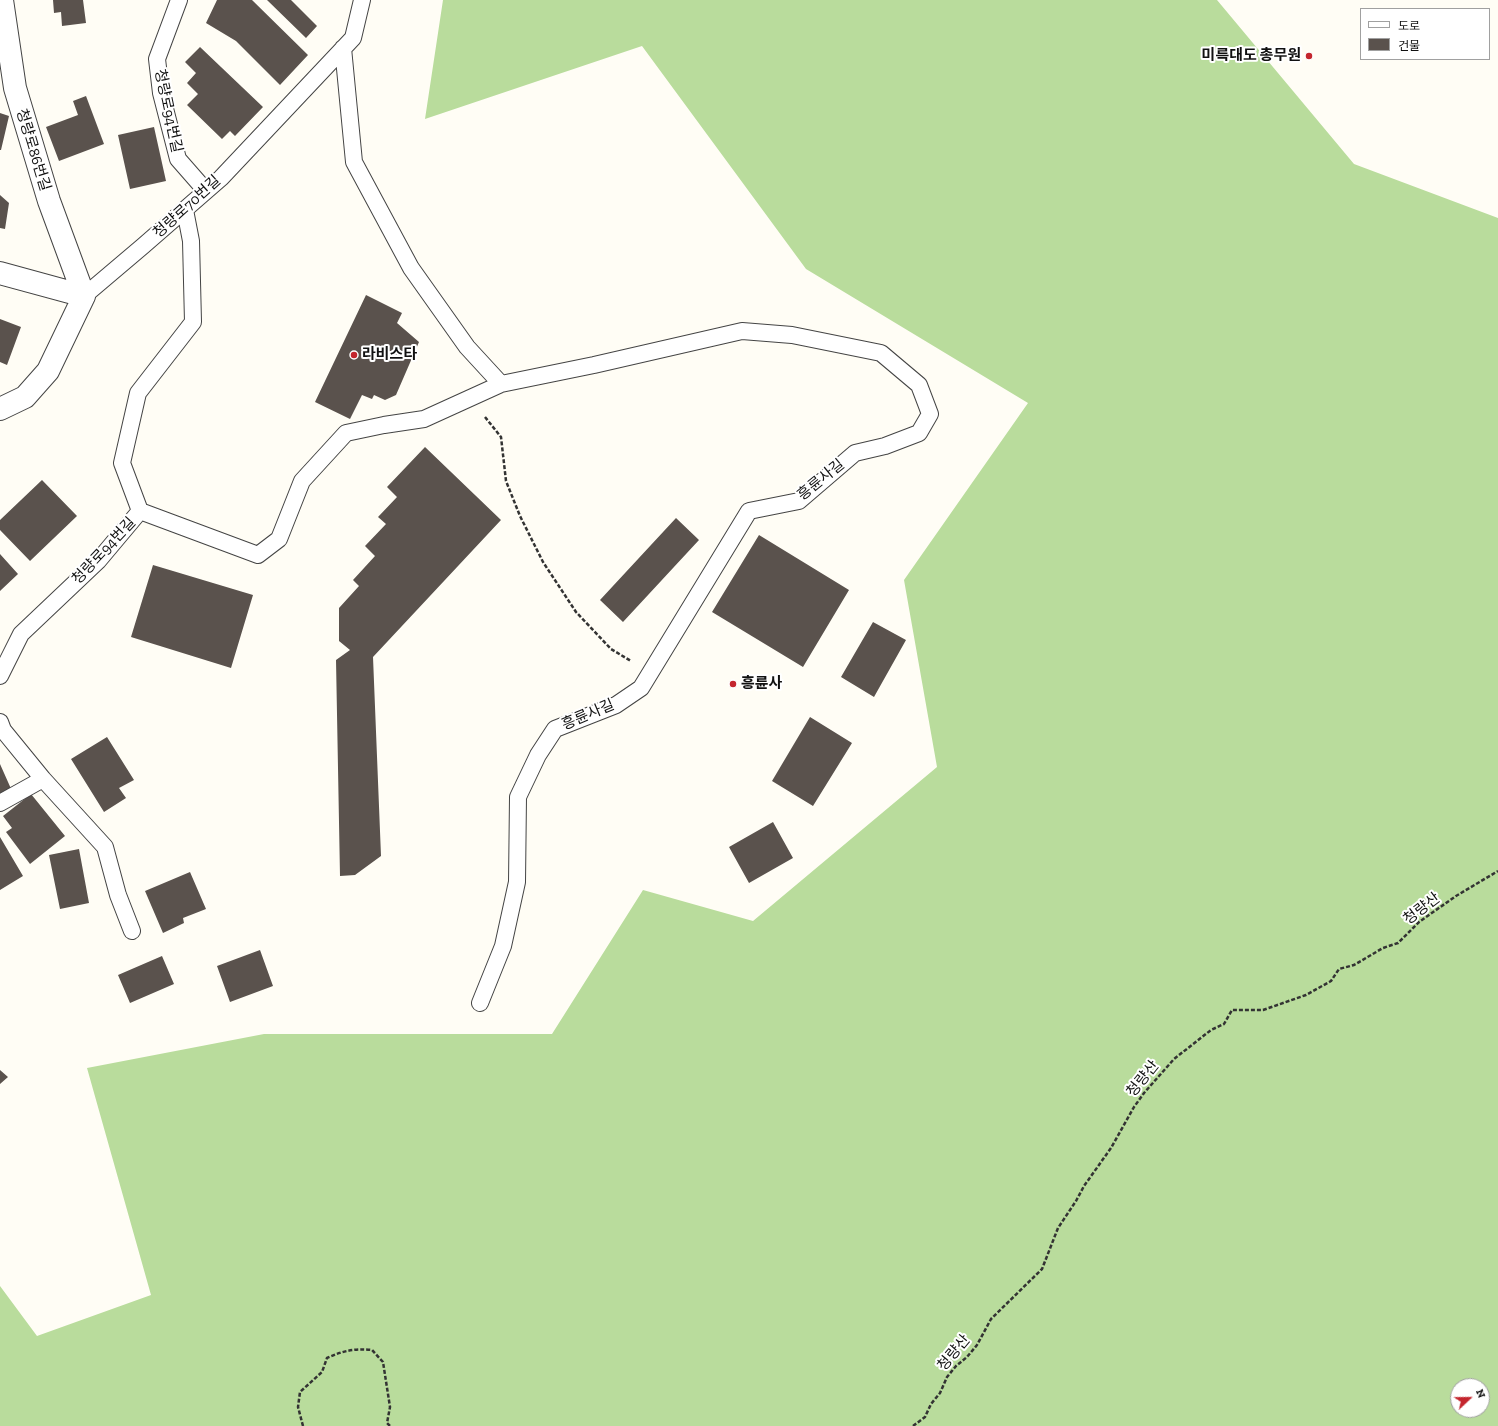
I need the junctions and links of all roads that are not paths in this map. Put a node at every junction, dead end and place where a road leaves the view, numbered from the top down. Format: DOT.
graph roads {
  1 [pos="2,0"];
  2 [pos="179,0"];
  3 [pos="362,0"];
  4 [pos="343,48"];
  5 [pos="206,191"];
  6 [pos="185,210"];
  7 [pos="0,273"];
  8 [pos="84,296"];
  9 [pos="500,384"];
  10 [pos="0,409"];
  11 [pos="140,511"];
  12 [pos="0,676"];
  13 [pos="0,722"];
  14 [pos="43,779"];
  15 [pos="0,803"];
  16 [pos="132,931"];
  17 [pos="480,1003"];
  1 -- 8 [label="street, 청량로86번길"];
  2 -- 5 [label="lane, 청량로94번길"];
  3 -- 4 [label="lane, 청량로70번길"];
  4 -- 5 [label="lane, 청량로70번길"];
  4 -- 9 [label="lane"];
  5 -- 6 [label="lane, 청량로70번길"];
  6 -- 8 [label="lane, 청량로70번길"];
  6 -- 11 [label="lane, 청량로94번길"];
  7 -- 8 [label="street"];
  8 -- 10 [label="street"];
  9 -- 11 [label="lane"];
  9 -- 17 [label="lane, 흥륜사길"];
  11 -- 12 [label="lane, 청량로94번길"];
  13 -- 14 [label="lane"];
  14 -- 15 [label="lane"];
  14 -- 16 [label="lane"];
}
